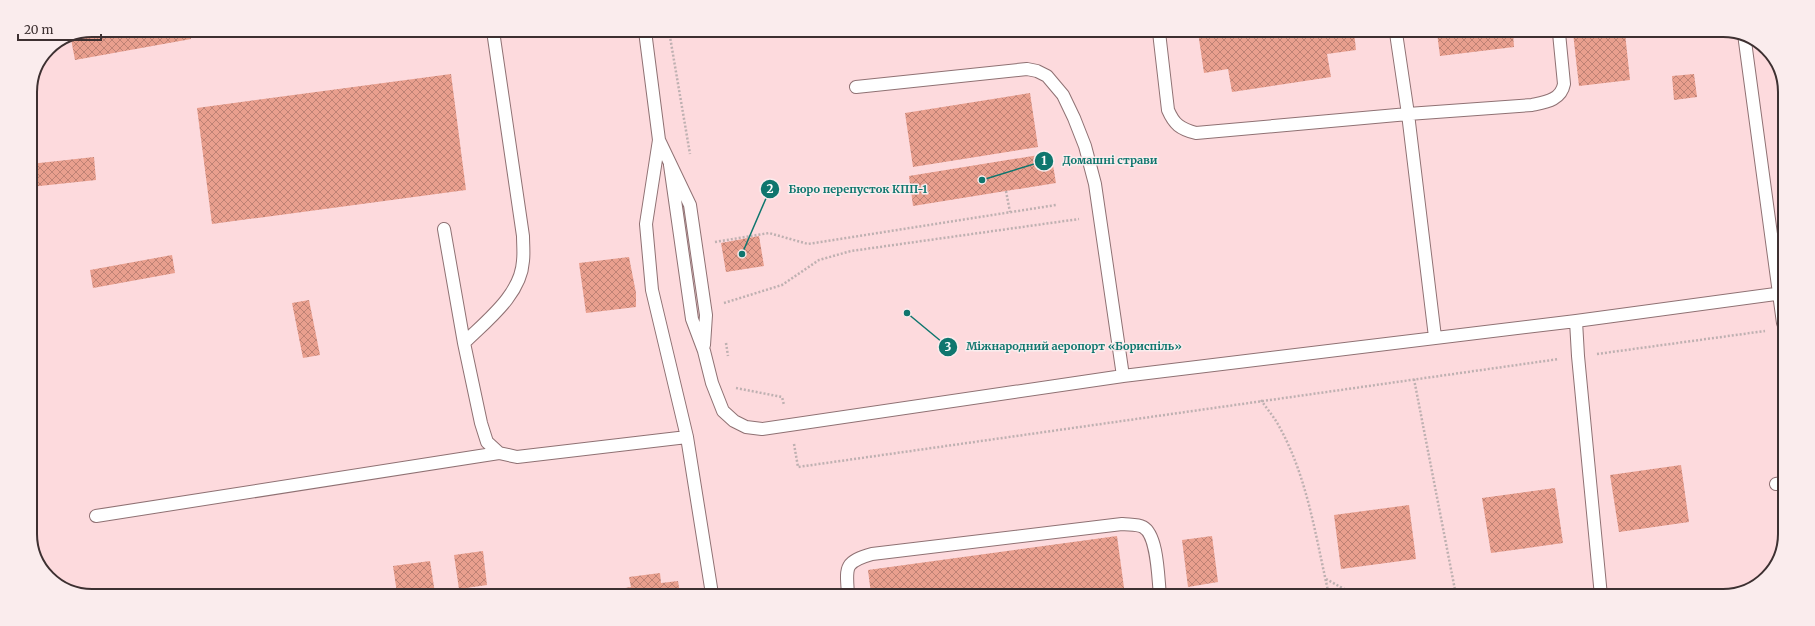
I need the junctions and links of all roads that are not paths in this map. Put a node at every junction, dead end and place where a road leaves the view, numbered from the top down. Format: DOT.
graph roads {
  1 [pos="494,37"];
  2 [pos="646,37"];
  3 [pos="1160,37"];
  4 [pos="1397,37"];
  5 [pos="1559,37"];
  6 [pos="1745,42"];
  7 [pos="856,88"];
  8 [pos="1408,114"];
  9 [pos="659,140"];
  10 [pos="444,229"];
  11 [pos="1778,273"];
  12 [pos="1778,294"];
  13 [pos="1576,321"];
  14 [pos="1435,338"];
  15 [pos="464,343"];
  16 [pos="1123,376"];
  17 [pos="687,437"];
  18 [pos="499,454"];
  19 [pos="96,516"];
  20 [pos="711,589"];
  21 [pos="848,589"];
  22 [pos="1159,589"];
  23 [pos="1600,589"];
  1 -- 15 [label="lane"];
  2 -- 9 [label="lane"];
  3 -- 8 [label="lane"];
  4 -- 8 [label="lane"];
  5 -- 8 [label="lane"];
  6 -- 11 [label="lane"];
  7 -- 16 [label="lane"];
  8 -- 14 [label="lane"];
  9 -- 16 [label="lane"];
  9 -- 17 [label="lane"];
  10 -- 15 [label="lane"];
  12 -- 13 [label="lane"];
  13 -- 14 [label="lane"];
  13 -- 23 [label="lane"];
  14 -- 16 [label="lane"];
  15 -- 18 [label="lane"];
  17 -- 18 [label="lane"];
  17 -- 20 [label="lane"];
  18 -- 19 [label="lane"];
  21 -- 22 [label="lane"];
}
